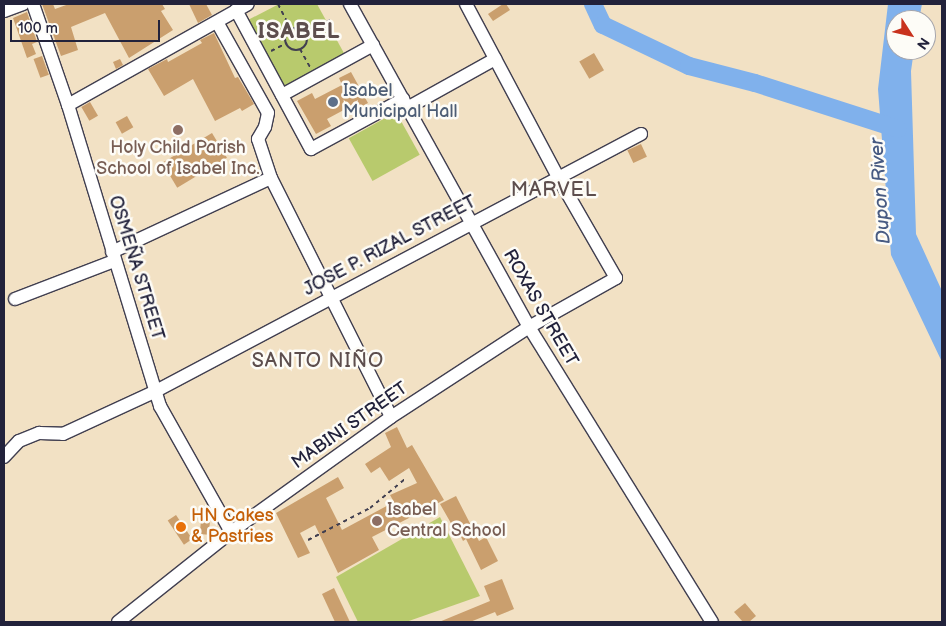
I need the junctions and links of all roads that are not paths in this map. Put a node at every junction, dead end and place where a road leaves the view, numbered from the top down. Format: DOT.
graph roads {
  1 [pos="23,4"];
  2 [pos="33,4"];
  3 [pos="248,4"];
  4 [pos="350,4"];
  5 [pos="466,4"];
  6 [pos="236,10"];
  7 [pos="4,11"];
  8 [pos="217,22"];
  9 [pos="373,45"];
  10 [pos="495,59"];
  11 [pos="282,95"];
  12 [pos="405,104"];
  13 [pos="68,105"];
  14 [pos="642,134"];
  15 [pos="271,178"];
  16 [pos="558,178"];
  17 [pos="471,223"];
  18 [pos="113,256"];
  19 [pos="330,298"];
  20 [pos="14,299"];
  21 [pos="529,327"];
  22 [pos="156,391"];
  23 [pos="390,417"];
  24 [pos="4,457"];
  25 [pos="231,532"];
  26 [pos="118,622"];
  27 [pos="712,622"];
  1 -- 7 [label="street"];
  2 -- 13 [label="street, OSMEÑA STREET"];
  3 -- 6 [label="street"];
  4 -- 9 [label="street, ROXAS STREET"];
  5 -- 10 [label="street"];
  6 -- 8 [label="street"];
  6 -- 11 [label="street"];
  8 -- 13 [label="street"];
  8 -- 15 [label="street"];
  9 -- 11 [label="street"];
  9 -- 12 [label="street, ROXAS STREET"];
  10 -- 12 [label="street"];
  10 -- 16 [label="street"];
  11 -- 12 [label="street"];
  12 -- 17 [label="street, ROXAS STREET"];
  13 -- 18 [label="street, OSMEÑA STREET"];
  14 -- 16 [label="street, JOSE P. RIZAL STREET"];
  15 -- 18 [label="street"];
  15 -- 19 [label="street"];
  16 -- 17 [label="street, JOSE P. RIZAL STREET"];
  16 -- 21 [label="street, MABINI STREET"];
  17 -- 19 [label="street, JOSE P. RIZAL STREET"];
  17 -- 21 [label="street, ROXAS STREET"];
  18 -- 20 [label="street"];
  18 -- 22 [label="street, OSMEÑA STREET"];
  19 -- 22 [label="street, JOSE P. RIZAL STREET"];
  19 -- 23 [label="street"];
  21 -- 23 [label="street, MABINI STREET"];
  21 -- 27 [label="street, ROXAS STREET"];
  22 -- 24 [label="street, JOSE P. RIZAL STREET"];
  22 -- 25 [label="street, OSMEÑA STREET"];
  23 -- 25 [label="street, MABINI STREET"];
  25 -- 26 [label="street, MABINI STREET"];
}
